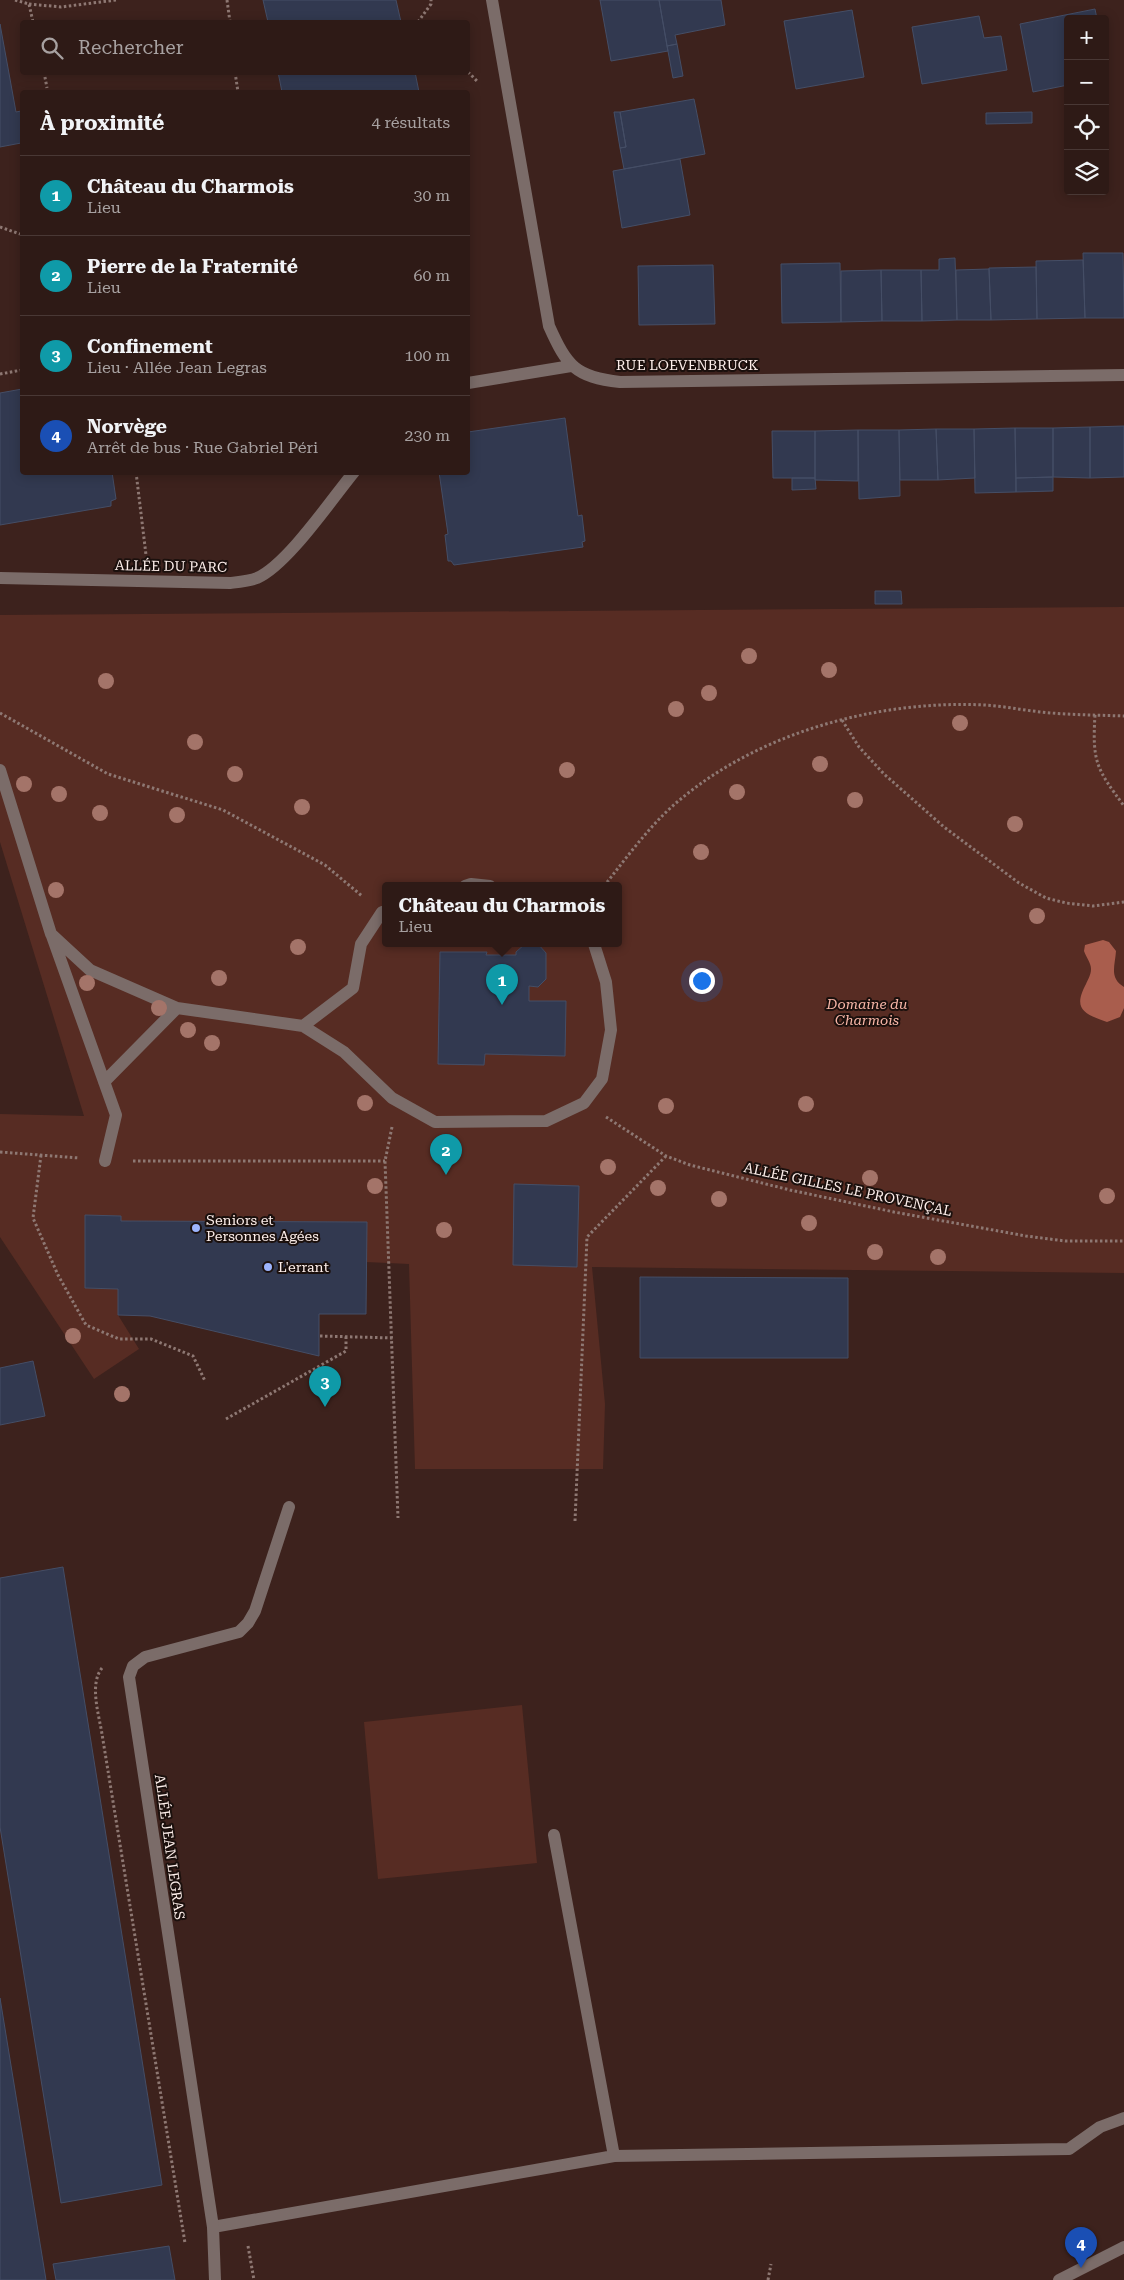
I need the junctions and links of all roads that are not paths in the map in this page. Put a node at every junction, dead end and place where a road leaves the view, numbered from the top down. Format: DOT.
graph roads {
  1 [pos="492,0"];
  2 [pos="570,366"];
  3 [pos="1124,375"];
  4 [pos="470,383"];
  5 [pos="352,475"];
  6 [pos="0,578"];
  7 [pos="0,770"];
  8 [pos="382,914"];
  9 [pos="51,934"];
  10 [pos="595,947"];
  11 [pos="177,1008"];
  12 [pos="303,1026"];
  13 [pos="104,1082"];
  14 [pos="105,1160"];
  15 [pos="289,1507"];
  16 [pos="554,1835"];
  17 [pos="1124,2118"];
  18 [pos="614,2156"];
  19 [pos="213,2227"];
  20 [pos="1124,2247"];
  21 [pos="215,2280"];
  22 [pos="1059,2280"];
  1 -- 2 [label="street"];
  2 -- 3 [label="street, RUE LOEVENBRUCK"];
  2 -- 4 [label="street"];
  5 -- 6 [label="street, ALLÉE DU PARC"];
  7 -- 9 [label="street"];
  8 -- 12 [label="street"];
  9 -- 11 [label="street"];
  9 -- 13 [label="street"];
  10 -- 12 [label="street"];
  11 -- 12 [label="street"];
  11 -- 13 [label="street"];
  13 -- 14 [label="street"];
  15 -- 19 [label="street, ALLÉE JEAN LEGRAS"];
  16 -- 18 [label="street"];
  17 -- 18 [label="street"];
  18 -- 19 [label="street"];
  19 -- 21 [label="street, ALLÉE JEAN LEGRAS"];
  20 -- 22 [label="street"];
}
